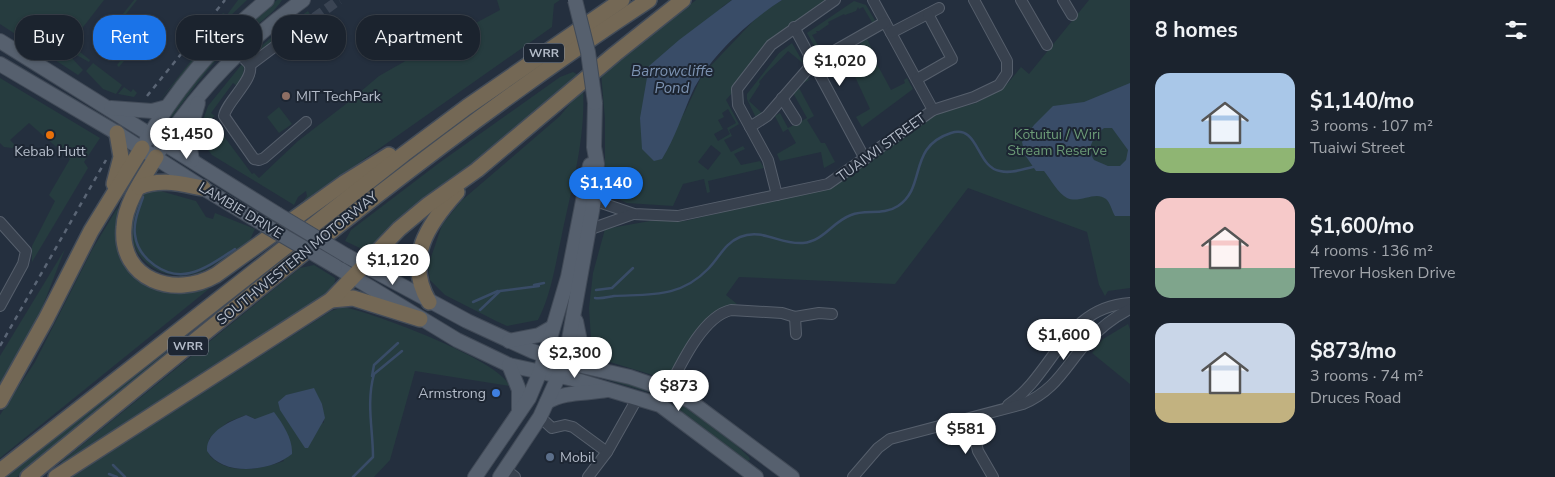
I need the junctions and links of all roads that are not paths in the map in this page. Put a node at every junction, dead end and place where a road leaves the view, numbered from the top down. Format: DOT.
graph roads {
  1 [pos="267,0"];
  2 [pos="284,0"];
  3 [pos="302,0"];
  4 [pos="575,0"];
  5 [pos="622,0"];
  6 [pos="649,0"];
  7 [pos="683,0"];
  8 [pos="835,0"];
  9 [pos="873,0"];
  10 [pos="1021,0"];
  11 [pos="1063,0"];
  12 [pos="976,1"];
  13 [pos="939,8"];
  14 [pos="928,14"];
  15 [pos="277,15"];
  16 [pos="282,15"];
  17 [pos="1072,15"];
  18 [pos="885,22"];
  19 [pos="272,23"];
  20 [pos="794,27"];
  21 [pos="262,32"];
  22 [pos="891,33"];
  23 [pos="0,42"];
  24 [pos="1047,45"];
  25 [pos="272,48"];
  26 [pos="231,60"];
  27 [pos="245,60"];
  28 [pos="813,63"];
  29 [pos="0,64"];
  30 [pos="250,65"];
  31 [pos="916,79"];
  32 [pos="204,89"];
  33 [pos="782,98"];
  34 [pos="467,106"];
  35 [pos="167,107"];
  36 [pos="108,108"];
  37 [pos="934,110"];
  38 [pos="796,120"];
  39 [pos="306,122"];
  40 [pos="750,127"];
  41 [pos="117,133"];
  42 [pos="150,134"];
  43 [pos="164,143"];
  44 [pos="142,148"];
  45 [pos="156,157"];
  46 [pos="865,159"];
  47 [pos="192,160"];
  48 [pos="476,170"];
  49 [pos="139,187"];
  50 [pos="203,188"];
  51 [pos="777,195"];
  52 [pos="111,198"];
  53 [pos="589,198"];
  54 [pos="634,214"];
  55 [pos="0,222"];
  56 [pos="588,230"];
  57 [pos="364,265"];
  58 [pos="352,277"];
  59 [pos="331,300"];
  60 [pos="429,302"];
  61 [pos="1130,304"];
  62 [pos="0,306"];
  63 [pos="1130,309"];
  64 [pos="574,312"];
  65 [pos="832,314"];
  66 [pos="796,317"];
  67 [pos="420,319"];
  68 [pos="553,327"];
  69 [pos="1072,330"];
  70 [pos="796,334"];
  71 [pos="509,341"];
  72 [pos="1087,343"];
  73 [pos="545,356"];
  74 [pos="565,362"];
  75 [pos="509,365"];
  76 [pos="591,367"];
  77 [pos="540,372"];
  78 [pos="558,376"];
  79 [pos="610,390"];
  80 [pos="668,390"];
  81 [pos="638,397"];
  82 [pos="0,401"];
  83 [pos="547,402"];
  84 [pos="660,405"];
  85 [pos="1000,410"];
  86 [pos="519,413"];
  87 [pos="540,417"];
  88 [pos="970,418"];
  89 [pos="607,452"];
  90 [pos="770,460"];
  91 [pos="0,471"];
  92 [pos="507,474"];
  93 [pos="28,477"];
  94 [pos="56,477"];
  95 [pos="475,477"];
  96 [pos="588,477"];
  97 [pos="757,477"];
  98 [pos="792,477"];
  99 [pos="853,477"];
  100 [pos="993,477"];
  1 -- 35 [label="main road"];
  2 -- 15 [label="main road"];
  3 -- 16 [label="main road"];
  4 -- 53 [label="main road, bridge"];
  5 -- 34 [label="highway, SOUTHWESTERN MOTORWAY / WRR"];
  6 -- 93 [label="highway, SOUTHWESTERN MOTORWAY / WRR"];
  7 -- 48 [label="highway"];
  8 -- 20 [label="street"];
  9 -- 18 [label="street"];
  10 -- 24 [label="street"];
  11 -- 17 [label="street"];
  12 -- 37 [label="street, TUAIWI STREET"];
  13 -- 14 [label="street"];
  14 -- 22 [label="street"];
  14 -- 31 [label="street"];
  18 -- 22 [label="street"];
  18 -- 28 [label="street"];
  19 -- 21 [label="main road"];
  20 -- 28 [label="street"];
  20 -- 40 [label="street"];
  22 -- 31 [label="street"];
  23 -- 36 [label="main road, LAMBIE DRIVE"];
  25 -- 30 [label="street"];
  26 -- 32 [label="main road"];
  27 -- 30 [label="street"];
  28 -- 33 [label="street"];
  28 -- 46 [label="street"];
  29 -- 41 [label="main road, LAMBIE DRIVE"];
  30 -- 39 [label="street"];
  31 -- 37 [label="street"];
  32 -- 43 [label="main road"];
  32 -- 47 [label="main road"];
  33 -- 38 [label="street"];
  33 -- 40 [label="street"];
  34 -- 49 [label="highway"];
  34 -- 91 [label="highway, SOUTHWESTERN MOTORWAY / WRR"];
  35 -- 36 [label="main road"];
  35 -- 42 [label="main road"];
  36 -- 42 [label="main road, LAMBIE DRIVE"];
  37 -- 46 [label="street, TUAIWI STREET"];
  40 -- 51 [label="street"];
  41 -- 44 [label="main road, LAMBIE DRIVE"];
  41 -- 52 [label="highway"];
  42 -- 43 [label="main road, LAMBIE DRIVE"];
  42 -- 44 [label="main road"];
  43 -- 45 [label="main road"];
  43 -- 47 [label="main road, LAMBIE DRIVE"];
  44 -- 45 [label="main road, LAMBIE DRIVE"];
  44 -- 52 [label="highway"];
  45 -- 49 [label="highway"];
  45 -- 50 [label="main road, LAMBIE DRIVE"];
  46 -- 51 [label="street, TUAIWI STREET"];
  47 -- 57 [label="main road, LAMBIE DRIVE, bridge"];
  48 -- 57 [label="highway"];
  48 -- 60 [label="highway"];
  49 -- 50 [label="highway"];
  50 -- 58 [label="main road, LAMBIE DRIVE, bridge"];
  51 -- 54 [label="street, TUAIWI STREET"];
  52 -- 82 [label="highway"];
  53 -- 54 [label="street, TUAIWI STREET"];
  53 -- 56 [label="main road"];
  53 -- 68 [label="main road"];
  54 -- 56 [label="street, TUAIWI STREET"];
  55 -- 62 [label="street"];
  56 -- 64 [label="main road"];
  57 -- 58 [label="highway"];
  57 -- 60 [label="main road, LAMBIE DRIVE"];
  58 -- 59 [label="highway"];
  58 -- 67 [label="main road, LAMBIE DRIVE"];
  59 -- 67 [label="highway"];
  59 -- 94 [label="highway"];
  60 -- 71 [label="main road, LAMBIE DRIVE"];
  61 -- 69 [label="street"];
  63 -- 72 [label="street"];
  64 -- 74 [label="main road"];
  64 -- 76 [label="main road"];
  65 -- 66 [label="street"];
  66 -- 70 [label="street"];
  66 -- 80 [label="street"];
  67 -- 75 [label="main road, LAMBIE DRIVE"];
  68 -- 71 [label="main road"];
  68 -- 73 [label="main road"];
  69 -- 72 [label="street"];
  69 -- 85 [label="street"];
  71 -- 73 [label="main road, LAMBIE DRIVE"];
  72 -- 85 [label="street"];
  73 -- 74 [label="main road, LAMBIE DRIVE"];
  73 -- 77 [label="main road"];
  74 -- 76 [label="main road, LAMBIE DRIVE"];
  74 -- 78 [label="main road"];
  75 -- 77 [label="main road, LAMBIE DRIVE"];
  75 -- 86 [label="main road"];
  76 -- 80 [label="main road, LAMBIE DRIVE"];
  77 -- 78 [label="main road, LAMBIE DRIVE"];
  77 -- 86 [label="main road"];
  78 -- 79 [label="main road, LAMBIE DRIVE"];
  78 -- 83 [label="main road"];
  79 -- 81 [label="main road, LAMBIE DRIVE"];
  79 -- 83 [label="main road"];
  80 -- 84 [label="street"];
  80 -- 90 [label="main road, LAMBIE DRIVE"];
  81 -- 84 [label="main road, LAMBIE DRIVE"];
  81 -- 89 [label="street"];
  83 -- 87 [label="main road"];
  84 -- 97 [label="main road, LAMBIE DRIVE"];
  85 -- 88 [label="street"];
  86 -- 95 [label="main road"];
  87 -- 89 [label="street"];
  87 -- 92 [label="main road"];
  88 -- 99 [label="street"];
  88 -- 100 [label="street"];
  89 -- 96 [label="street"];
  90 -- 97 [label="main road"];
  90 -- 98 [label="main road, LAMBIE DRIVE"];
}
